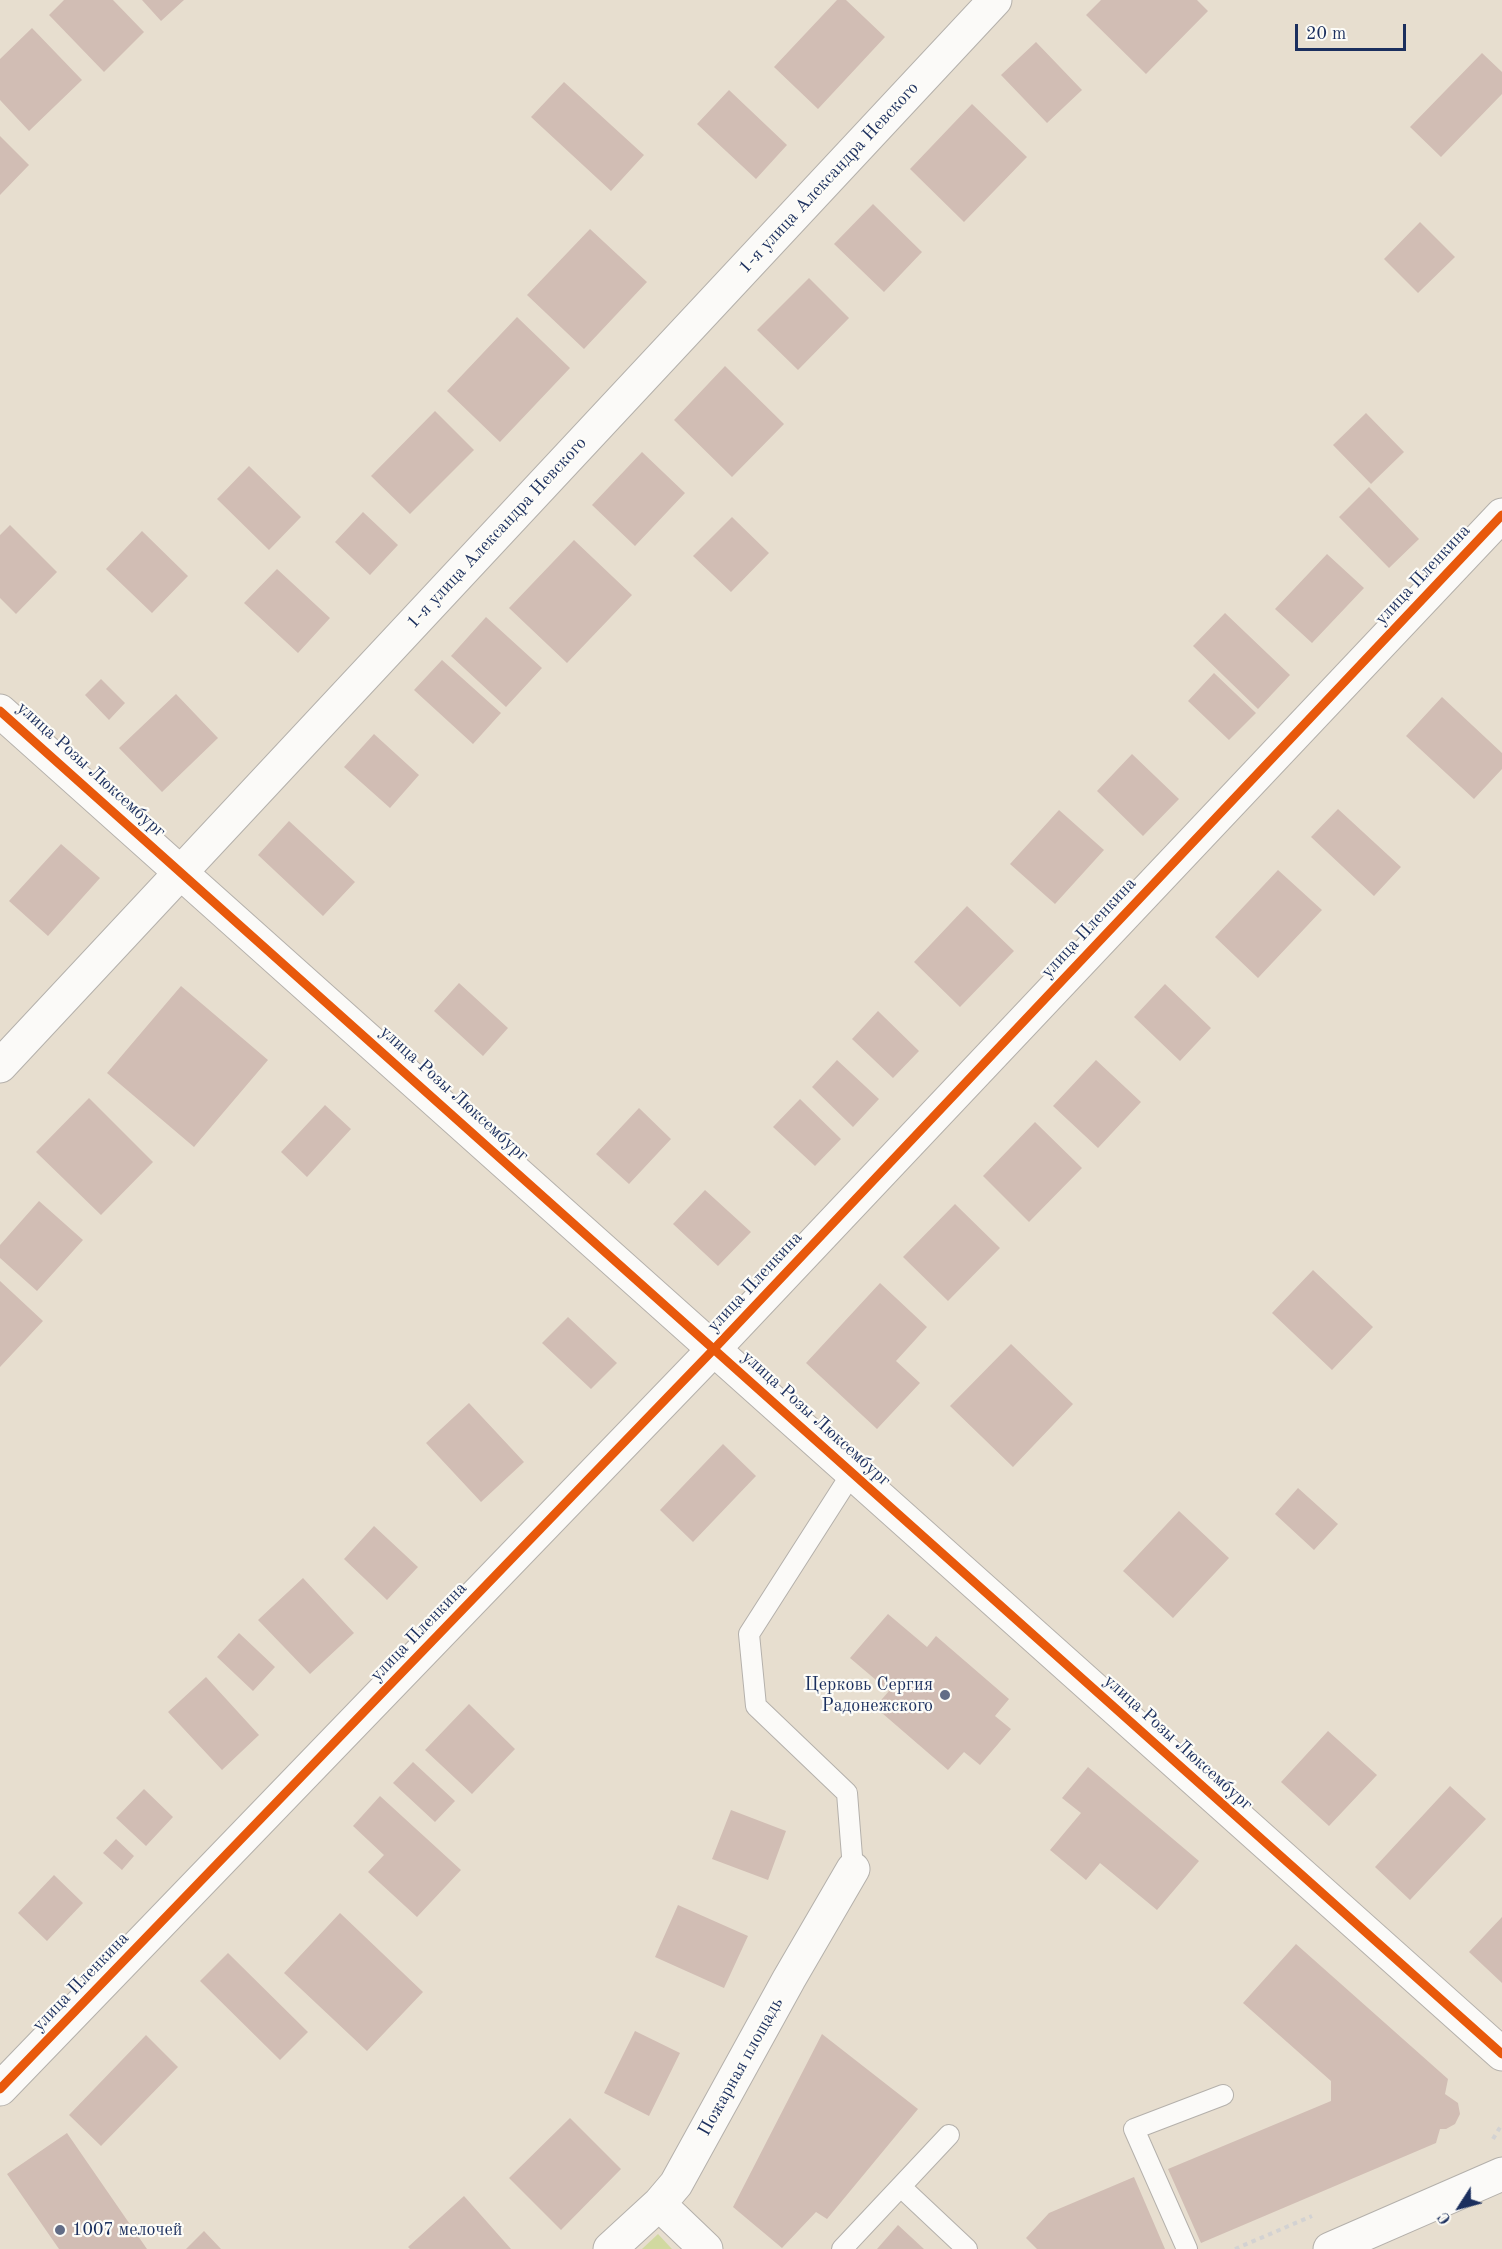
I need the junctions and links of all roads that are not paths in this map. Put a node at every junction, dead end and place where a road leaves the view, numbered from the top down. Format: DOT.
graph roads {
  1 [pos="995,0"];
  2 [pos="1502,515"];
  3 [pos="0,711"];
  4 [pos="181,873"];
  5 [pos="0,1066"];
  6 [pos="714,1349"];
  7 [pos="852,1473"];
  8 [pos="853,1869"];
  9 [pos="1502,2054"];
  10 [pos="0,2090"];
  11 [pos="1223,2095"];
  12 [pos="949,2134"];
  13 [pos="1502,2174"];
  14 [pos="901,2187"];
  15 [pos="659,2204"];
  16 [pos="610,2249"];
  17 [pos="706,2249"];
  18 [pos="842,2249"];
  19 [pos="967,2249"];
  20 [pos="1187,2249"];
  21 [pos="1330,2249"];
  1 -- 4 [label="street, 1-я улица Александра Невского"];
  2 -- 6 [label="street, улица Пленкина"];
  3 -- 4 [label="street, улица Розы Люксембург"];
  4 -- 5 [label="street, 1-я улица Александра Невского"];
  4 -- 6 [label="street, улица Розы Люксембург"];
  6 -- 7 [label="street, улица Розы Люксембург"];
  6 -- 10 [label="street, улица Пленкина"];
  7 -- 8 [label="lane"];
  7 -- 9 [label="street, улица Розы Люксембург"];
  8 -- 15 [label="street, Пожарная площадь"];
  11 -- 20 [label="lane"];
  12 -- 14 [label="lane"];
  13 -- 21 [label="street"];
  14 -- 18 [label="lane"];
  14 -- 19 [label="lane"];
  15 -- 16 [label="street, Пожарная площадь"];
  15 -- 17 [label="street"];
}
